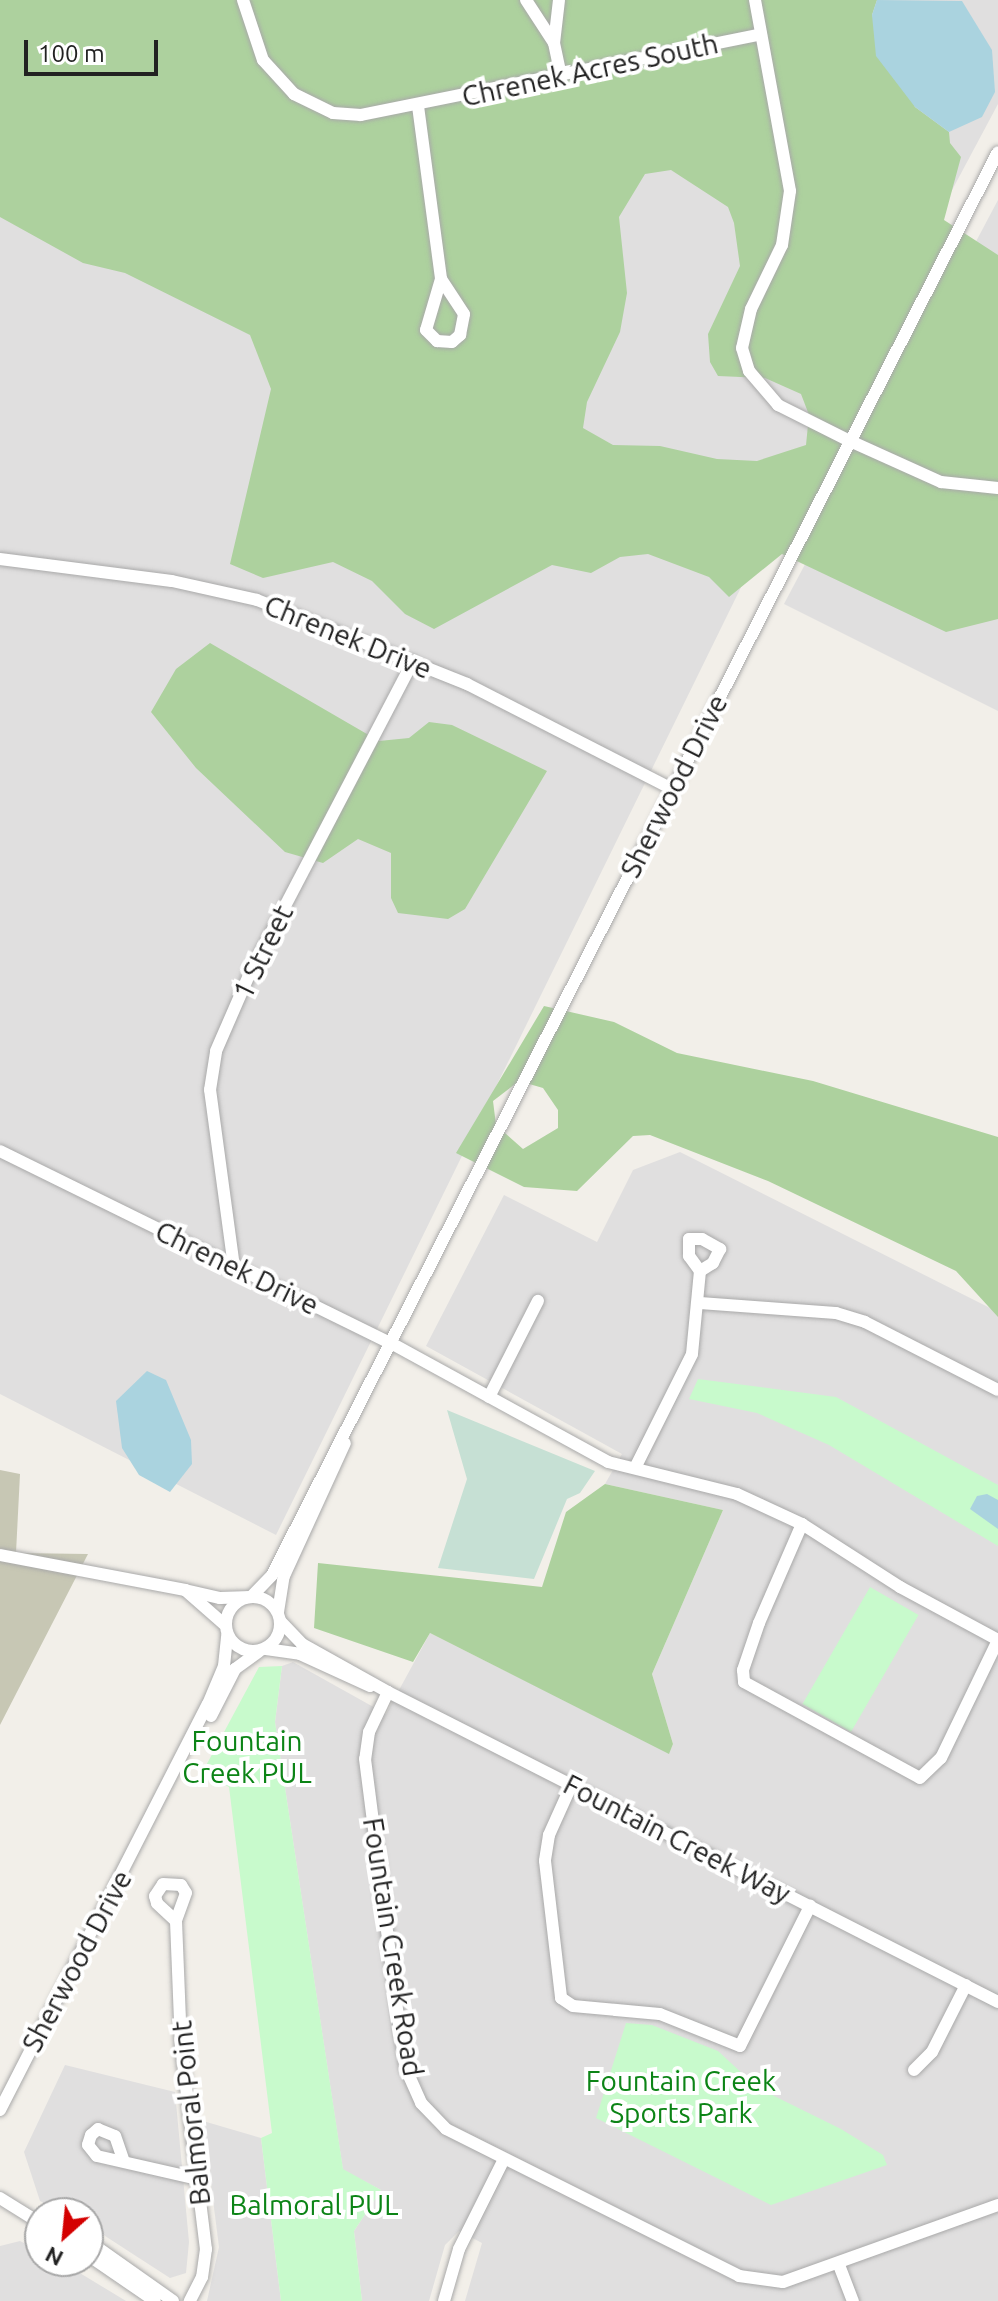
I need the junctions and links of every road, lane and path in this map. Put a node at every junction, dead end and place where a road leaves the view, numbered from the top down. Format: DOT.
graph roads {
  1 [pos="243,0"];
  2 [pos="526,0"];
  3 [pos="559,0"];
  4 [pos="755,0"];
  5 [pos="761,34"];
  6 [pos="554,43"];
  7 [pos="561,77"];
  8 [pos="418,106"];
  9 [pos="998,152"];
  10 [pos="441,279"];
  11 [pos="850,441"];
  12 [pos="998,488"];
  13 [pos="0,559"];
  14 [pos="413,661"];
  15 [pos="672,789"];
  16 [pos="0,1151"];
  17 [pos="234,1267"];
  18 [pos="700,1271"];
  19 [pos="538,1301"];
  20 [pos="700,1303"];
  21 [pos="389,1342"];
  22 [pos="998,1390"];
  23 [pos="489,1397"];
  24 [pos="350,1420"];
  25 [pos="635,1468"];
  26 [pos="802,1524"];
  27 [pos="0,1555"];
  28 [pos="185,1590"];
  29 [pos="251,1597"];
  30 [pos="279,1617"];
  31 [pos="226,1630"];
  32 [pos="998,1640"];
  33 [pos="262,1650"];
  34 [pos="388,1692"];
  35 [pos="571,1786"];
  36 [pos="152,1819"];
  37 [pos="810,1906"];
  38 [pos="176,1921"];
  39 [pos="966,1985"];
  40 [pos="998,2002"];
  41 [pos="914,2070"];
  42 [pos="2,2107"];
  43 [pos="0,2119"];
  44 [pos="123,2159"];
  45 [pos="503,2161"];
  46 [pos="198,2179"];
  47 [pos="0,2198"];
  48 [pos="998,2205"];
  49 [pos="0,2211"];
  50 [pos="24,2213"];
  51 [pos="24,2218"];
  52 [pos="104,2252"];
  53 [pos="839,2265"];
  54 [pos="104,2266"];
  55 [pos="155,2301"];
  56 [pos="173,2301"];
  57 [pos="190,2301"];
  58 [pos="444,2301"];
  59 [pos="853,2301"];
  1 -- 8 [label="street, Chrenek Acres South"];
  2 -- 6 [label="street"];
  3 -- 6 [label="street"];
  4 -- 5 [label="street"];
  5 -- 7 [label="street, Chrenek Acres South"];
  5 -- 11 [label="street"];
  6 -- 7 [label="street"];
  7 -- 8 [label="street, Chrenek Acres South"];
  8 -- 10 [label="street"];
  9 -- 11 [label="street, Sherwood Drive"];
  10 -- 10 [label="street"];
  11 -- 12 [label="street"];
  11 -- 15 [label="street, Sherwood Drive"];
  13 -- 14 [label="street, Chrenek Drive"];
  14 -- 15 [label="street, Chrenek Drive"];
  14 -- 17 [label="street, 1 Street"];
  15 -- 21 [label="street, Sherwood Drive"];
  16 -- 17 [label="street, Chrenek Drive"];
  17 -- 21 [label="street, Chrenek Drive"];
  18 -- 20 [label="street"];
  19 -- 23 [label="street"];
  20 -- 22 [label="street"];
  20 -- 25 [label="street"];
  21 -- 23 [label="street, Chrenek Drive"];
  21 -- 24 [label="street, Sherwood Drive"];
  23 -- 25 [label="street, Chrenek Drive"];
  24 -- 29 [label="street, Sherwood Drive"];
  24 -- 30 [label="street, Sherwood Drive"];
  25 -- 26 [label="street, Chrenek Drive"];
  26 -- 32 [label="street, Chrenek Drive"];
  26 -- 32 [label="street"];
  27 -- 28 [label="street"];
  28 -- 29 [label="street"];
  28 -- 31 [label="street"];
  29 -- 30 [label="street"];
  29 -- 31 [label="street"];
  30 -- 33 [label="street"];
  30 -- 34 [label="street, Fountain Creek Way"];
  31 -- 33 [label="street"];
  31 -- 36 [label="street, Sherwood Drive"];
  33 -- 34 [label="street, Fountain Creek Way"];
  33 -- 36 [label="street, Sherwood Drive"];
  34 -- 35 [label="street, Fountain Creek Way"];
  34 -- 45 [label="street, Fountain Creek Road"];
  35 -- 37 [label="street, Fountain Creek Way"];
  35 -- 37 [label="street"];
  36 -- 42 [label="street, Sherwood Drive"];
  37 -- 39 [label="street, Fountain Creek Way"];
  38 -- 46 [label="street, Balmoral Point"];
  39 -- 40 [label="street, Fountain Creek Way"];
  39 -- 41 [label="street"];
  42 -- 43 [label="street, Sherwood Drive"];
  44 -- 46 [label="street"];
  45 -- 53 [label="street, Fountain Creek Road"];
  45 -- 58 [label="street"];
  46 -- 57 [label="street, Balmoral Point"];
  47 -- 50 [label="street"];
  48 -- 53 [label="street, Fountain Creek Road"];
  49 -- 51 [label="street"];
  52 -- 56 [label="street"];
  53 -- 59 [label="street"];
  54 -- 55 [label="street"];
}
